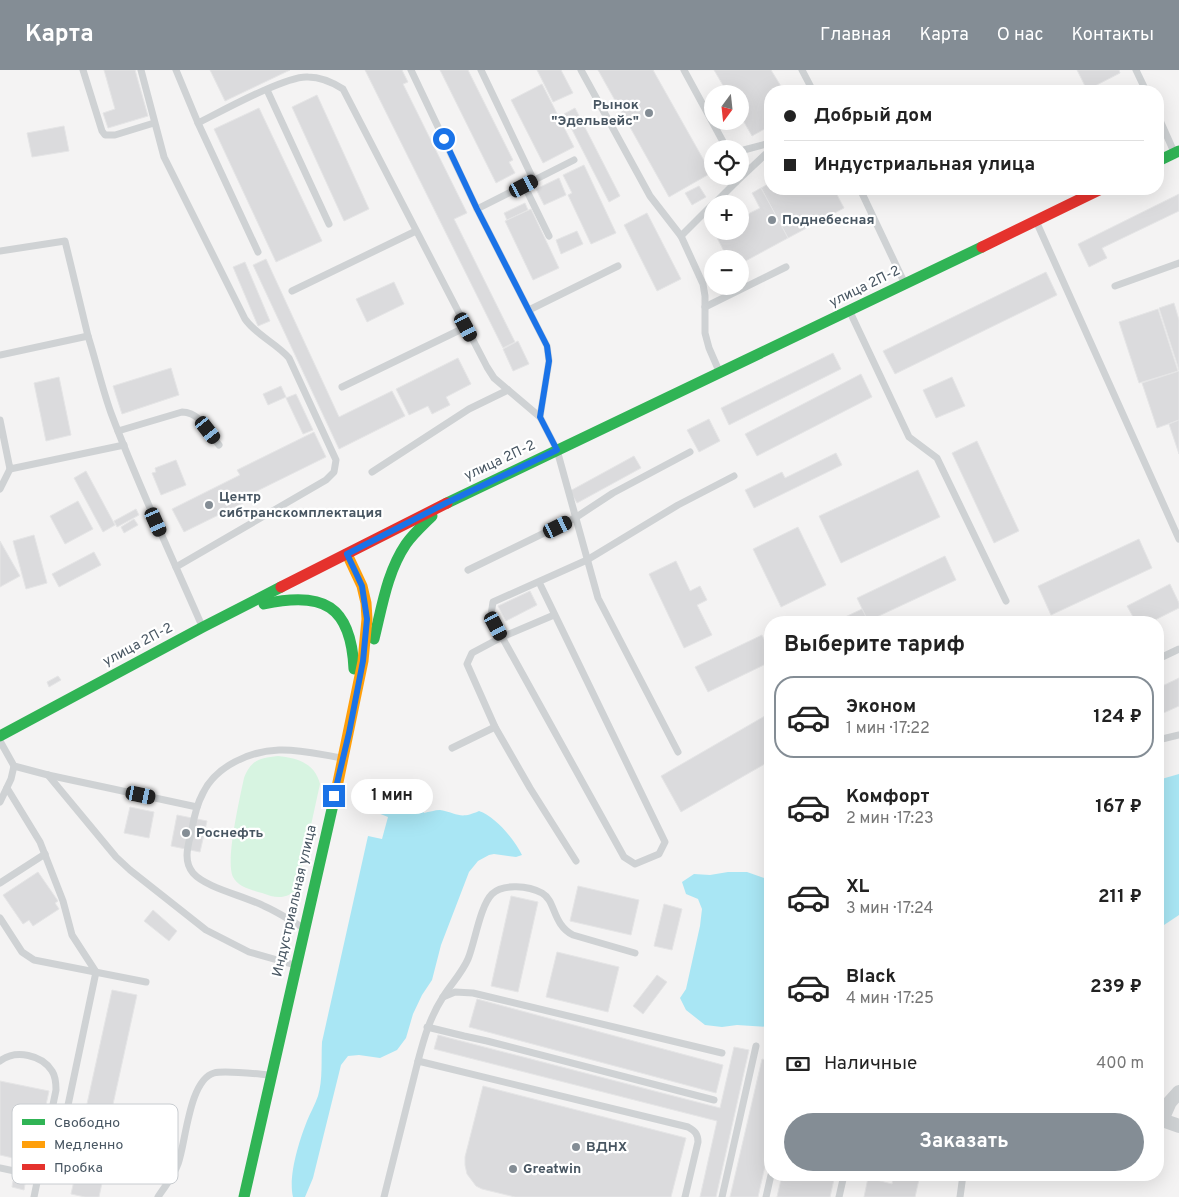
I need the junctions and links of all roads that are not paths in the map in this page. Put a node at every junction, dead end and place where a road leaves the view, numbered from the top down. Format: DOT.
graph roads {
  1 [pos="83,70"];
  2 [pos="141,70"];
  3 [pos="176,70"];
  4 [pos="411,70"];
  5 [pos="481,70"];
  6 [pos="581,70"];
  7 [pos="684,70"];
  8 [pos="802,70"];
  9 [pos="1136,70"];
  10 [pos="810,85"];
  11 [pos="1143,85"];
  12 [pos="267,90"];
  13 [pos="198,122"];
  14 [pos="154,124"];
  15 [pos="1164,127"];
  16 [pos="722,140"];
  17 [pos="764,145"];
  18 [pos="749,149"];
  19 [pos="1177,152"];
  20 [pos="764,155"];
  21 [pos="1164,159"];
  22 [pos="574,160"];
  23 [pos="749,167"];
  24 [pos="534,181"];
  25 [pos="730,185"];
  26 [pos="524,186"];
  27 [pos="721,195"];
  28 [pos="863,195"];
  29 [pos="1089,195"];
  30 [pos="477,209"];
  31 [pos="704,213"];
  32 [pos="1035,221"];
  33 [pos="329,224"];
  34 [pos="416,231"];
  35 [pos="549,236"];
  36 [pos="681,236"];
  37 [pos="0,251"];
  38 [pos="258,252"];
  39 [pos="1179,263"];
  40 [pos="618,266"];
  41 [pos="786,267"];
  42 [pos="905,284"];
  43 [pos="1116,286"];
  44 [pos="292,291"];
  45 [pos="705,307"];
  46 [pos="529,310"];
  47 [pos="850,311"];
  48 [pos="466,327"];
  49 [pos="88,336"];
  50 [pos="0,355"];
  51 [pos="720,373"];
  52 [pos="342,387"];
  53 [pos="508,390"];
  54 [pos="540,417"];
  55 [pos="0,420"];
  56 [pos="118,431"];
  57 [pos="124,445"];
  58 [pos="219,445"];
  59 [pos="557,450"];
  60 [pos="690,452"];
  61 [pos="10,469"];
  62 [pos="372,472"];
  63 [pos="734,476"];
  64 [pos="0,489"];
  65 [pos="446,503"];
  66 [pos="576,518"];
  67 [pos="1179,538"];
  68 [pos="347,554"];
  69 [pos="587,560"];
  70 [pos="176,567"];
  71 [pos="468,570"];
  72 [pos="539,582"];
  73 [pos="1006,601"];
  74 [pos="237,610"];
  75 [pos="554,615"];
  76 [pos="203,627"];
  77 [pos="502,637"];
  78 [pos="1179,649"];
  79 [pos="1164,656"];
  80 [pos="495,727"];
  81 [pos="349,733"];
  82 [pos="1179,735"];
  83 [pos="0,736"];
  84 [pos="1164,739"];
  85 [pos="0,741"];
  86 [pos="452,748"];
  87 [pos="678,752"];
  88 [pos="343,758"];
  89 [pos="14,766"];
  90 [pos="48,775"];
  91 [pos="7,788"];
  92 [pos="0,802"];
  93 [pos="197,807"];
  94 [pos="45,854"];
  95 [pos="576,861"];
  96 [pos="0,883"];
  97 [pos="0,918"];
  98 [pos="304,928"];
  99 [pos="635,953"];
  100 [pos="296,966"];
  101 [pos="96,972"];
  102 [pos="146,982"];
  103 [pos="443,997"];
  104 [pos="427,1027"];
  105 [pos="756,1046"];
  106 [pos="722,1053"];
  107 [pos="0,1061"];
  108 [pos="418,1061"];
  109 [pos="271,1075"];
  110 [pos="1179,1092"];
  111 [pos="714,1100"];
  112 [pos="53,1104"];
  113 [pos="68,1104"];
  114 [pos="1164,1112"];
  115 [pos="1164,1120"];
  116 [pos="1179,1126"];
  117 [pos="178,1165"];
  118 [pos="770,1181"];
  119 [pos="843,1181"];
  120 [pos="962,1181"];
  121 [pos="36,1184"];
  122 [pos="167,1184"];
  123 [pos="34,1197"];
  124 [pos="158,1197"];
  125 [pos="244,1197"];
  126 [pos="384,1197"];
  127 [pos="685,1197"];
  128 [pos="722,1197"];
  129 [pos="766,1197"];
  130 [pos="839,1197"];
  131 [pos="960,1197"];
  1 -- 14 [label="lane"];
  2 -- 14 [label="lane"];
  3 -- 13 [label="lane"];
  4 -- 30 [label="lane"];
  5 -- 24 [label="lane"];
  6 -- 36 [label="lane"];
  7 -- 16 [label="lane"];
  8 -- 10 [label="lane"];
  9 -- 11 [label="lane"];
  12 -- 13 [label="lane"];
  12 -- 33 [label="lane"];
  12 -- 34 [label="lane"];
  13 -- 38 [label="lane"];
  14 -- 70 [label="lane"];
  15 -- 19 [label="lane"];
  17 -- 18 [label="lane"];
  19 -- 21 [label="main road"];
  20 -- 23 [label="lane"];
  22 -- 24 [label="lane"];
  24 -- 26 [label="lane"];
  25 -- 27 [label="lane"];
  26 -- 30 [label="lane"];
  26 -- 35 [label="lane"];
  28 -- 42 [label="lane"];
  29 -- 32 [label="main road, улица 2П-2"];
  30 -- 46 [label="lane"];
  31 -- 36 [label="lane"];
  32 -- 42 [label="main road, улица 2П-2"];
  32 -- 67 [label="lane"];
  34 -- 44 [label="lane"];
  34 -- 48 [label="lane"];
  36 -- 45 [label="lane"];
  37 -- 49 [label="lane"];
  39 -- 43 [label="lane"];
  40 -- 46 [label="lane"];
  41 -- 45 [label="lane"];
  42 -- 47 [label="main road, улица 2П-2"];
  45 -- 51 [label="lane"];
  46 -- 54 [label="lane"];
  47 -- 51 [label="main road, улица 2П-2"];
  47 -- 73 [label="lane"];
  48 -- 52 [label="lane"];
  48 -- 53 [label="lane"];
  49 -- 50 [label="lane"];
  49 -- 56 [label="lane"];
  51 -- 59 [label="main road, улица 2П-2"];
  53 -- 54 [label="lane"];
  53 -- 62 [label="lane"];
  54 -- 59 [label="lane"];
  55 -- 61 [label="lane"];
  56 -- 57 [label="lane"];
  56 -- 58 [label="lane"];
  57 -- 61 [label="lane"];
  57 -- 70 [label="lane"];
  59 -- 65 [label="main road, улица 2П-2"];
  59 -- 66 [label="lane"];
  60 -- 66 [label="lane"];
  61 -- 64 [label="lane"];
  63 -- 69 [label="lane"];
  65 -- 68 [label="main road, улица 2П-2"];
  65 -- 81 [label="main road"];
  66 -- 69 [label="lane"];
  66 -- 71 [label="lane"];
  68 -- 74 [label="main road, улица 2П-2"];
  68 -- 81 [label="main road, Индустриальная улица"];
  69 -- 72 [label="lane"];
  69 -- 87 [label="lane"];
  70 -- 76 [label="lane"];
  72 -- 75 [label="lane"];
  72 -- 77 [label="lane"];
  74 -- 76 [label="main road, улица 2П-2"];
  74 -- 81 [label="main road"];
  75 -- 77 [label="lane"];
  75 -- 77 [label="lane"];
  76 -- 83 [label="main road, улица 2П-2"];
  77 -- 80 [label="lane"];
  78 -- 79 [label="lane"];
  80 -- 86 [label="lane"];
  80 -- 95 [label="lane"];
  81 -- 88 [label="main road, Индустриальная улица"];
  82 -- 84 [label="lane"];
  85 -- 89 [label="lane"];
  88 -- 93 [label="lane"];
  88 -- 98 [label="main road, Индустриальная улица"];
  89 -- 90 [label="lane"];
  89 -- 91 [label="lane"];
  90 -- 93 [label="lane"];
  90 -- 100 [label="lane"];
  91 -- 92 [label="lane"];
  91 -- 94 [label="lane"];
  93 -- 98 [label="lane"];
  94 -- 96 [label="lane"];
  94 -- 101 [label="lane"];
  97 -- 101 [label="lane"];
  98 -- 100 [label="main road, Индустриальная улица"];
  99 -- 103 [label="lane"];
  100 -- 109 [label="main road, Индустриальная улица"];
  101 -- 102 [label="lane"];
  101 -- 113 [label="lane"];
  103 -- 104 [label="lane"];
  103 -- 106 [label="lane"];
  104 -- 108 [label="lane"];
  104 -- 111 [label="lane"];
  105 -- 128 [label="lane"];
  107 -- 112 [label="lane"];
  108 -- 126 [label="lane"];
  108 -- 127 [label="lane"];
  109 -- 117 [label="lane"];
  109 -- 125 [label="main road, Индустриальная улица"];
  110 -- 114 [label="street"];
  115 -- 116 [label="street"];
  118 -- 129 [label="lane"];
  119 -- 130 [label="lane"];
  120 -- 131 [label="lane"];
  121 -- 123 [label="lane"];
  122 -- 124 [label="lane"];
}
